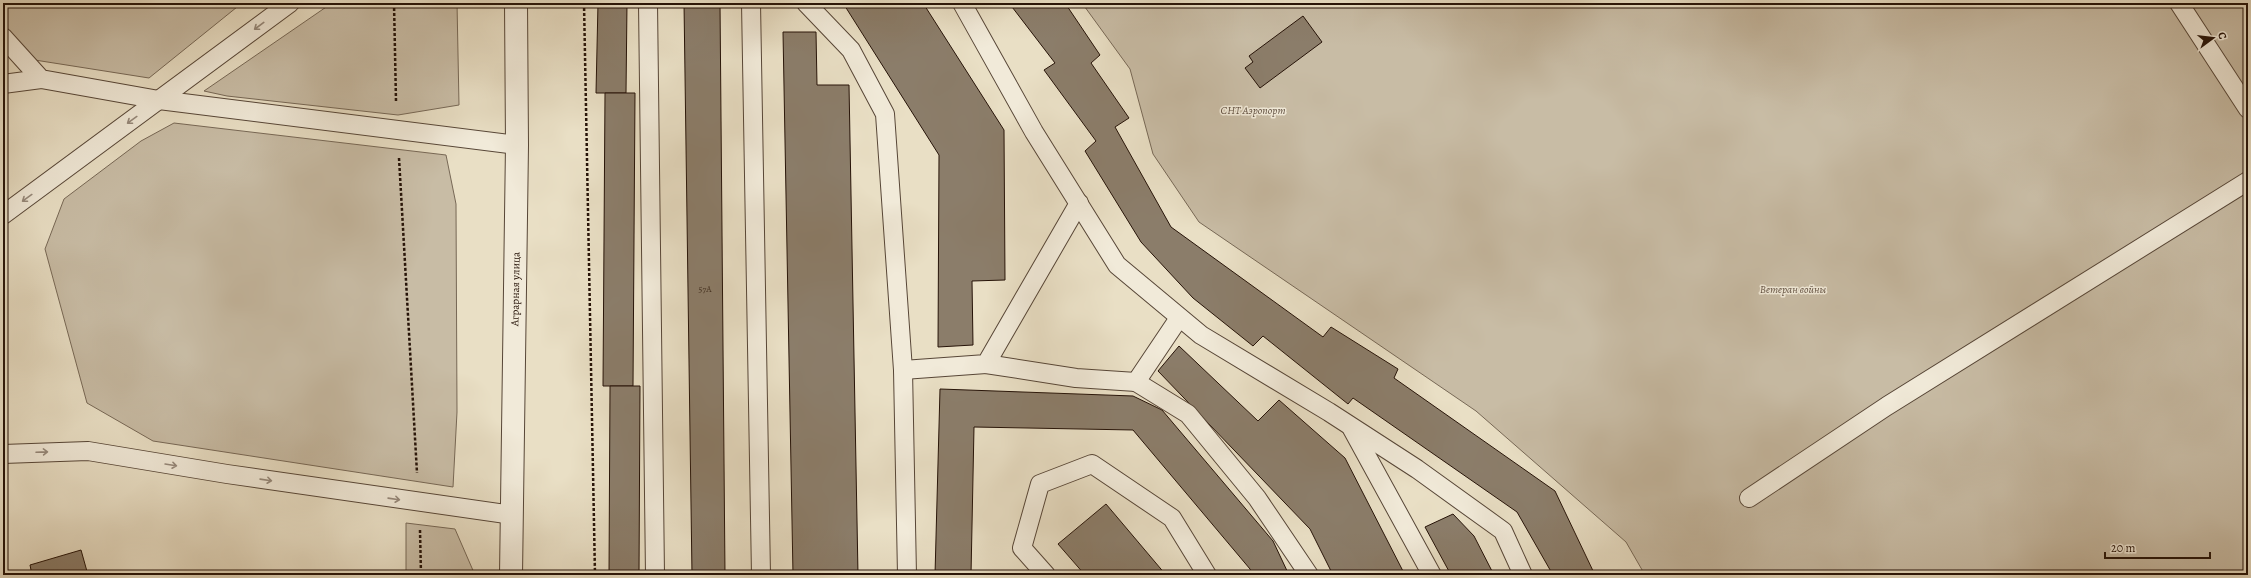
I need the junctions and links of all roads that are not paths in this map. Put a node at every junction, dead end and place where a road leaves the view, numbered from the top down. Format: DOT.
graph roads {
  1 [pos="290,3"];
  2 [pos="516,3"];
  3 [pos="648,3"];
  4 [pos="751,3"];
  5 [pos="806,3"];
  6 [pos="962,3"];
  7 [pos="2179,3"];
  8 [pos="3,37"];
  9 [pos="41,79"];
  10 [pos="3,84"];
  11 [pos="159,100"];
  12 [pos="2248,109"];
  13 [pos="517,145"];
  14 [pos="2248,181"];
  15 [pos="1079,203"];
  16 [pos="3,215"];
  17 [pos="1180,318"];
  18 [pos="986,364"];
  19 [pos="903,370"];
  20 [pos="1136,382"];
  21 [pos="1351,426"];
  22 [pos="3,454"];
  23 [pos="1750,498"];
  24 [pos="512,515"];
  25 [pos="511,575"];
  26 [pos="655,575"];
  27 [pos="761,575"];
  28 [pos="907,575"];
  29 [pos="1046,575"];
  30 [pos="1207,575"];
  31 [pos="1309,575"];
  32 [pos="1432,575"];
  33 [pos="1523,575"];
  1 -- 11 [label="lane, one-way"];
  2 -- 13 [label="street, Аграрная улица"];
  3 -- 26 [label="lane"];
  4 -- 27 [label="lane"];
  5 -- 19 [label="lane"];
  6 -- 15 [label="lane"];
  7 -- 12 [label="lane"];
  8 -- 9 [label="lane"];
  9 -- 10 [label="lane"];
  9 -- 11 [label="lane"];
  11 -- 13 [label="lane"];
  11 -- 16 [label="lane, one-way"];
  13 -- 24 [label="street, Аграрная улица"];
  14 -- 23 [label="lane"];
  15 -- 17 [label="lane"];
  15 -- 18 [label="lane"];
  17 -- 20 [label="lane"];
  17 -- 21 [label="lane"];
  18 -- 19 [label="lane"];
  18 -- 20 [label="lane"];
  19 -- 28 [label="lane"];
  20 -- 31 [label="lane"];
  21 -- 32 [label="lane"];
  21 -- 33 [label="lane"];
  22 -- 24 [label="lane, one-way"];
  24 -- 25 [label="street, Аграрная улица"];
  29 -- 30 [label="lane"];
}
